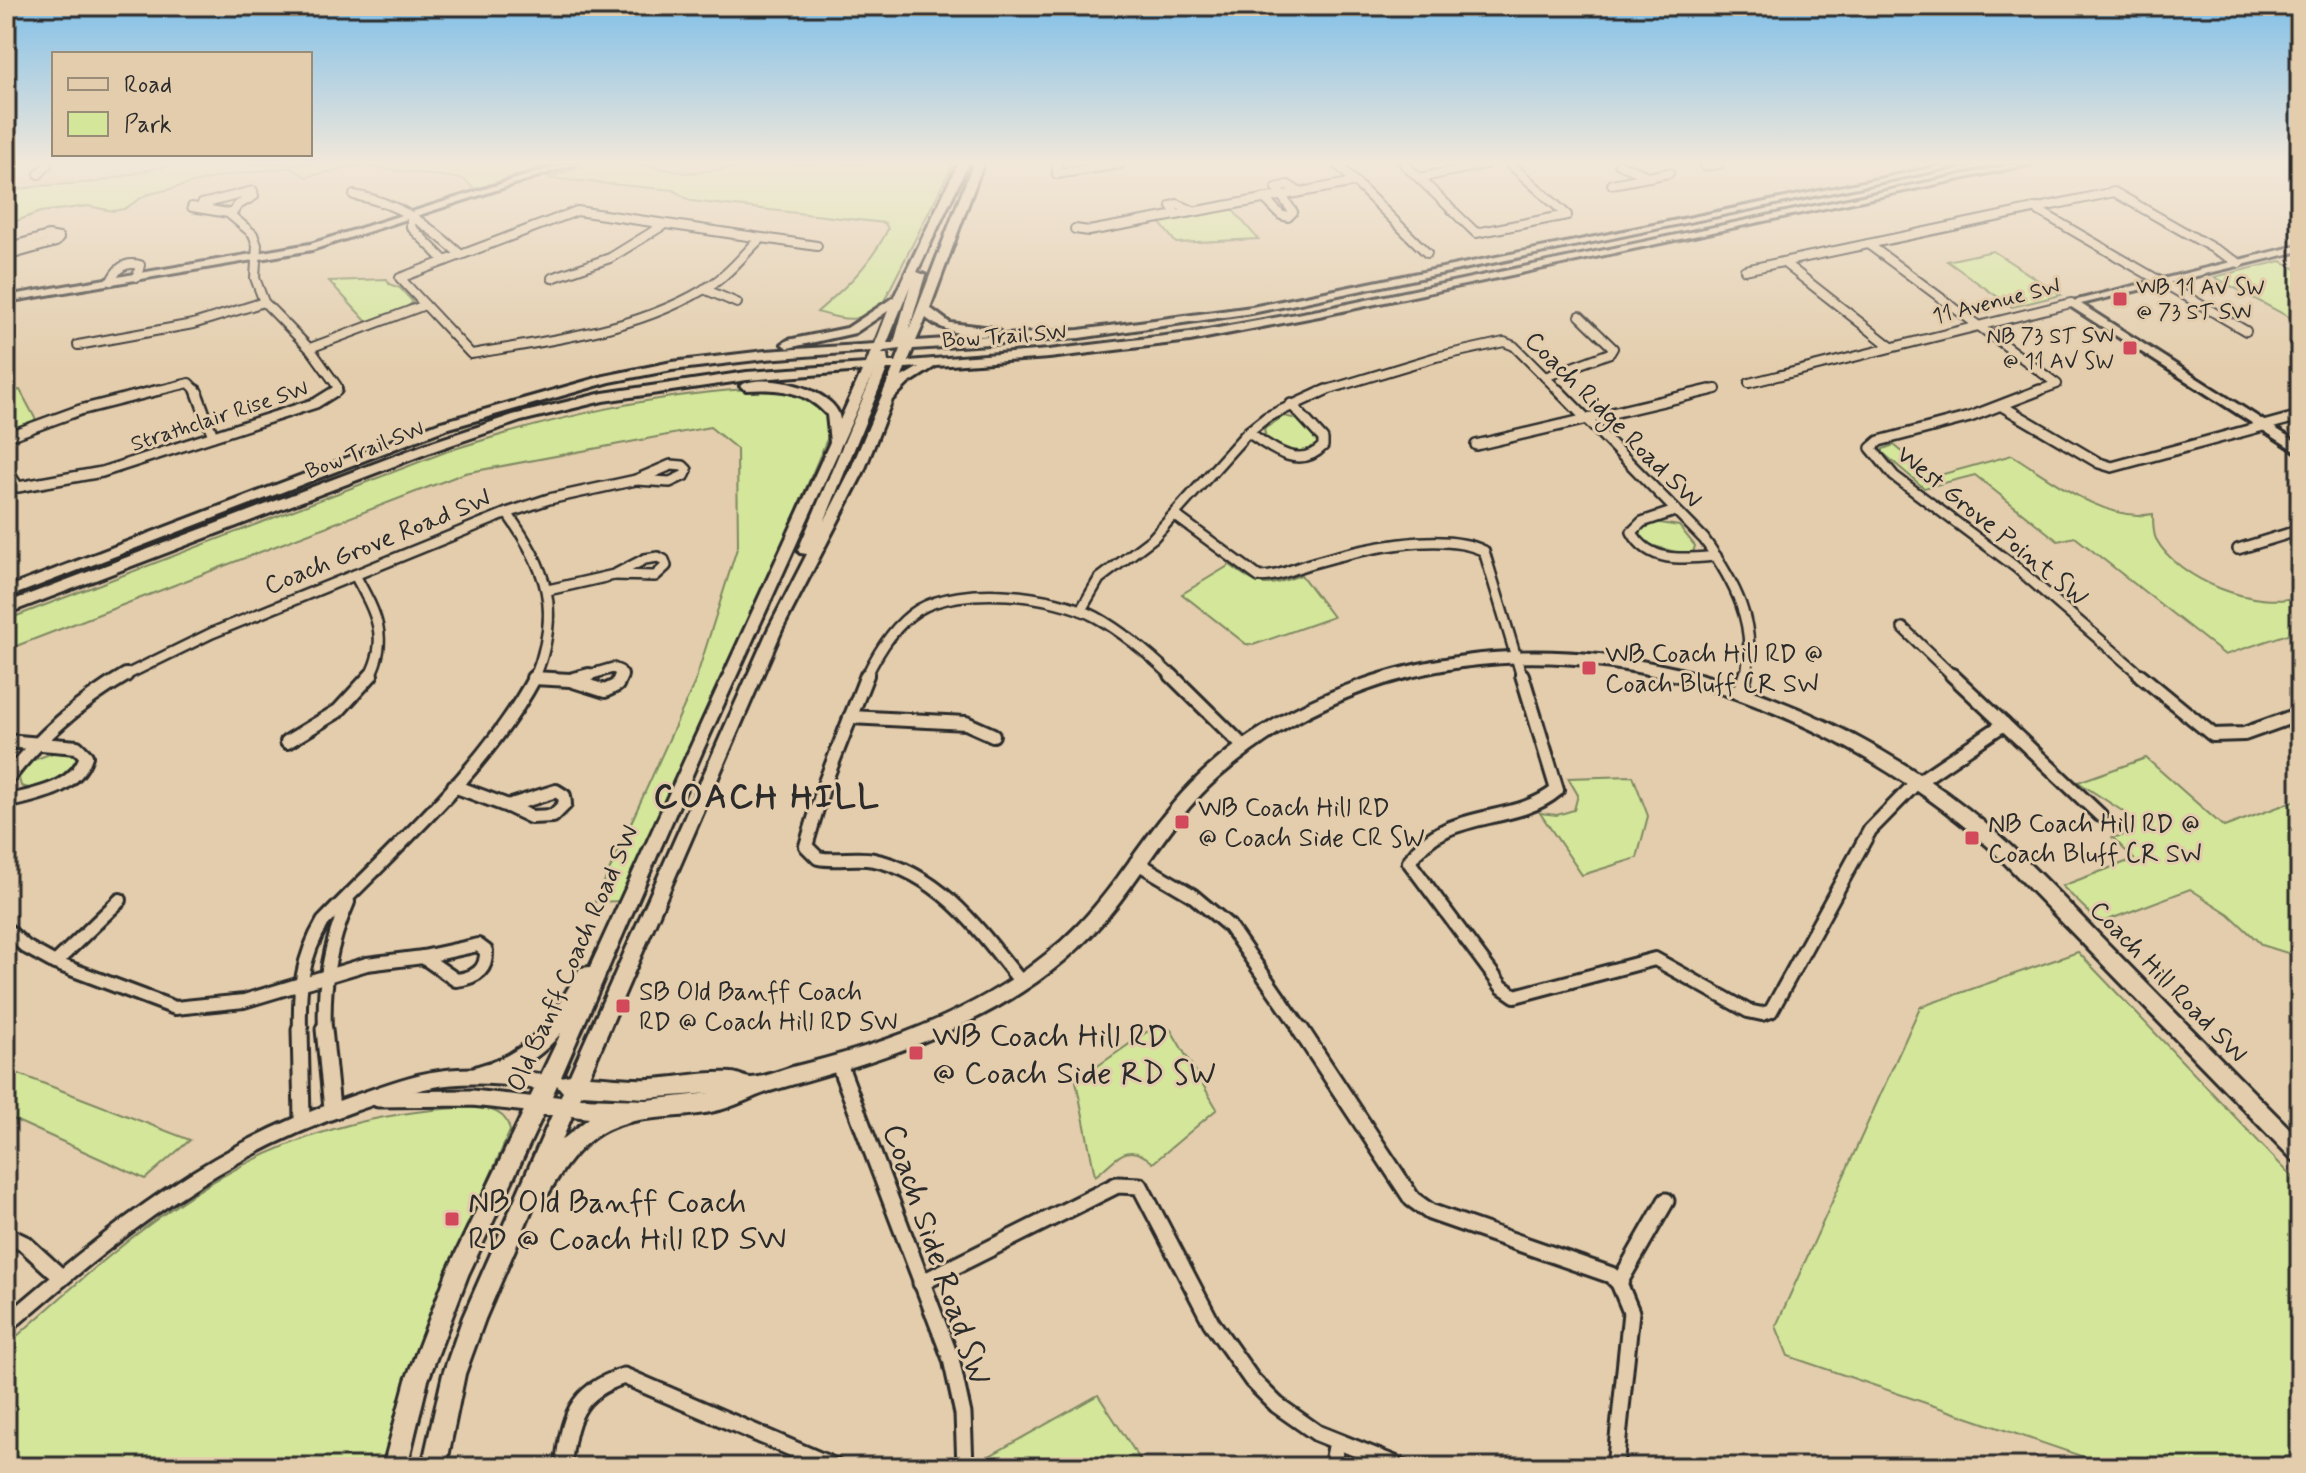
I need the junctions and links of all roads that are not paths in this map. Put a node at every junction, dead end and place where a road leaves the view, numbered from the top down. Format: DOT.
graph roads {
  1 [pos="249,233"];
  2 [pos="360,233"];
  3 [pos="417,233"];
  4 [pos="437,233"];
  5 [pos="520,233"];
  6 [pos="653,233"];
  7 [pos="709,233"];
  8 [pos="931,233"];
  9 [pos="952,233"];
  10 [pos="1406,233"];
  11 [pos="1632,233"];
  12 [pos="1698,233"];
  13 [pos="1920,233"];
  14 [pos="2077,233"];
  15 [pos="2186,233"];
  16 [pos="929,237"];
  17 [pos="759,240"];
  18 [pos="1868,244"];
  19 [pos="817,246"];
  20 [pos="6,248"];
  21 [pos="2300,248"];
  22 [pos="1427,253"];
  23 [pos="461,255"];
  24 [pos="6,256"];
  25 [pos="257,258"];
  26 [pos="445,261"];
  27 [pos="1783,262"];
  28 [pos="2239,263"];
  29 [pos="1745,270"];
  30 [pos="552,278"];
  31 [pos="2161,281"];
  32 [pos="704,289"];
  33 [pos="899,298"];
  34 [pos="6,299"];
  35 [pos="264,302"];
  36 [pos="737,303"];
  37 [pos="2071,303"];
  38 [pos="425,305"];
  39 [pos="924,308"];
  40 [pos="1580,316"];
  41 [pos="1978,325"];
  42 [pos="1123,328"];
  43 [pos="2246,331"];
  44 [pos="78,345"];
  45 [pos="1890,346"];
  46 [pos="310,348"];
  47 [pos="889,357"];
  48 [pos="945,361"];
  49 [pos="672,366"];
  50 [pos="1545,377"];
  51 [pos="1749,383"];
  52 [pos="1716,389"];
  53 [pos="1291,404"];
  54 [pos="884,405"];
  55 [pos="2002,406"];
  56 [pos="2300,416"];
  57 [pos="1584,418"];
  58 [pos="2263,426"];
  59 [pos="1248,432"];
  60 [pos="213,436"];
  61 [pos="6,437"];
  62 [pos="1476,445"];
  63 [pos="431,447"];
  64 [pos="833,449"];
  65 [pos="2300,450"];
  66 [pos="6,469"];
  67 [pos="636,480"];
  68 [pos="1675,511"];
  69 [pos="507,513"];
  70 [pos="1176,516"];
  71 [pos="2300,530"];
  72 [pos="2238,549"];
  73 [pos="1716,556"];
  74 [pos="355,575"];
  75 [pos="614,575"];
  76 [pos="548,590"];
  77 [pos="6,593"];
  78 [pos="6,609"];
  79 [pos="1081,610"];
  80 [pos="1903,628"];
  81 [pos="775,630"];
  82 [pos="1517,656"];
  83 [pos="533,678"];
  84 [pos="570,680"];
  85 [pos="1740,693"];
  86 [pos="2300,714"];
  87 [pos="850,717"];
  88 [pos="2004,724"];
  89 [pos="993,735"];
  90 [pos="6,741"];
  91 [pos="287,742"];
  92 [pos="36,743"];
  93 [pos="1244,747"];
  94 [pos="6,780"];
  95 [pos="1916,781"];
  96 [pos="454,786"];
  97 [pos="6,802"];
  98 [pos="508,806"];
  99 [pos="2100,815"];
  100 [pos="1136,862"];
  101 [pos="354,890"];
  102 [pos="120,900"];
  103 [pos="6,929"];
  104 [pos="616,929"];
  105 [pos="423,957"];
  106 [pos="55,963"];
  107 [pos="324,977"];
  108 [pos="1021,982"];
  109 [pos="299,985"];
  110 [pos="839,1064"];
  111 [pos="482,1074"];
  112 [pos="548,1083"];
  113 [pos="575,1085"];
  114 [pos="751,1088"];
  115 [pos="361,1101"];
  116 [pos="537,1105"];
  117 [pos="566,1105"];
  118 [pos="332,1109"];
  119 [pos="638,1110"];
  120 [pos="302,1119"];
  121 [pos="2300,1153"];
  122 [pos="1666,1201"];
  123 [pos="6,1235"];
  124 [pos="499,1260"];
  125 [pos="61,1277"];
  126 [pos="921,1283"];
  127 [pos="1619,1283"];
  128 [pos="6,1325"];
  129 [pos="1337,1442"];
  130 [pos="395,1467"];
  131 [pos="434,1467"];
  132 [pos="563,1467"];
  133 [pos="835,1467"];
  134 [pos="965,1467"];
  135 [pos="1332,1467"];
  136 [pos="1402,1467"];
  137 [pos="1615,1467"];
  1 -- 25 [label="street"];
  2 -- 25 [label="main road"];
  3 -- 26 [label="street"];
  4 -- 23 [label="street"];
  5 -- 23 [label="street"];
  6 -- 30 [label="street"];
  7 -- 17 [label="street"];
  8 -- 16 [label="main road"];
  9 -- 39 [label="main road"];
  10 -- 22 [label="street"];
  11 -- 42 [label="main road"];
  12 -- 48 [label="main road, Bow Trail SW"];
  13 -- 18 [label="street"];
  14 -- 31 [label="street"];
  15 -- 28 [label="street"];
  16 -- 33 [label="main road"];
  16 -- 47 [label="main road"];
  17 -- 19 [label="street"];
  17 -- 32 [label="street"];
  18 -- 27 [label="street"];
  18 -- 41 [label="street"];
  20 -- 24 [label="street"];
  21 -- 28 [label="main road, 11 Avenue SW"];
  23 -- 26 [label="street"];
  25 -- 34 [label="main road"];
  25 -- 35 [label="street"];
  26 -- 38 [label="street"];
  27 -- 29 [label="street"];
  27 -- 45 [label="street"];
  28 -- 31 [label="main road, 11 Avenue SW"];
  31 -- 37 [label="main road, 11 Avenue SW"];
  31 -- 43 [label="street"];
  32 -- 36 [label="street"];
  32 -- 38 [label="street"];
  33 -- 47 [label="main road"];
  33 -- 49 [label="main road"];
  35 -- 44 [label="street"];
  35 -- 46 [label="street, Strathclair Rise SW"];
  37 -- 41 [label="street, 11 Avenue SW"];
  37 -- 58 [label="main road"];
  38 -- 46 [label="street"];
  39 -- 42 [label="main road"];
  39 -- 47 [label="main road"];
  40 -- 50 [label="street"];
  41 -- 45 [label="street, 11 Avenue SW"];
  41 -- 55 [label="street, West Grove Point SW"];
  42 -- 47 [label="main road"];
  45 -- 51 [label="street, 11 Avenue SW"];
  46 -- 60 [label="street, Strathclair Rise SW"];
  47 -- 48 [label="main road, Bow Trail SW"];
  47 -- 49 [label="main road, Bow Trail SW"];
  47 -- 54 [label="main road, Old Banff Coach Road SW"];
  47 -- 63 [label="main road, Bow Trail SW"];
  47 -- 64 [label="main road, Old Banff Coach Road SW"];
  47 -- 81 [label="main road"];
  48 -- 54 [label="main road"];
  49 -- 77 [label="main road, Bow Trail SW"];
  50 -- 53 [label="street, Coach Ridge Road SW"];
  50 -- 57 [label="street, Coach Ridge Road SW"];
  52 -- 57 [label="street"];
  53 -- 59 [label="street, Coach Ridge Road SW"];
  53 -- 59 [label="street"];
  54 -- 81 [label="main road, Old Banff Coach Road SW"];
  55 -- 58 [label="street"];
  55 -- 86 [label="street, West Grove Point SW"];
  56 -- 58 [label="street"];
  57 -- 62 [label="street"];
  57 -- 68 [label="street, Coach Ridge Road SW"];
  58 -- 65 [label="main road"];
  59 -- 70 [label="street, Coach Ridge Road SW"];
  60 -- 61 [label="street"];
  60 -- 66 [label="street, Strathclair Rise SW"];
  63 -- 64 [label="main road"];
  63 -- 78 [label="main road, Bow Trail SW"];
  64 -- 104 [label="main road, Old Banff Coach Road SW"];
  67 -- 69 [label="street"];
  68 -- 73 [label="street, Coach Ridge Road SW"];
  68 -- 73 [label="street"];
  69 -- 74 [label="street, Coach Grove Road SW"];
  69 -- 76 [label="street, Coach Grove Road SW"];
  70 -- 79 [label="street, Coach Ridge Road SW"];
  70 -- 82 [label="street"];
  71 -- 72 [label="street"];
  73 -- 85 [label="street, Coach Ridge Road SW"];
  74 -- 91 [label="street"];
  74 -- 92 [label="street, Coach Grove Road SW"];
  75 -- 76 [label="street"];
  76 -- 83 [label="street, Coach Grove Road SW"];
  79 -- 87 [label="street"];
  79 -- 93 [label="street"];
  80 -- 88 [label="street"];
  81 -- 113 [label="main road, Old Banff Coach Road SW"];
  82 -- 85 [label="main road, Coach Hill Road SW"];
  82 -- 93 [label="main road, Coach Hill Road SW"];
  82 -- 95 [label="street"];
  83 -- 84 [label="street"];
  83 -- 96 [label="street, Coach Grove Road SW"];
  85 -- 95 [label="main road, Coach Hill Road SW"];
  87 -- 89 [label="street"];
  87 -- 108 [label="street"];
  88 -- 95 [label="street"];
  88 -- 99 [label="street"];
  90 -- 92 [label="street"];
  92 -- 94 [label="street, Coach Grove Road SW"];
  92 -- 97 [label="street"];
  93 -- 100 [label="main road, Coach Hill Road SW"];
  95 -- 121 [label="main road, Coach Hill Road SW"];
  96 -- 98 [label="street"];
  96 -- 101 [label="street, Coach Grove Road SW"];
  100 -- 108 [label="main road, Coach Hill Road SW"];
  100 -- 127 [label="street"];
  101 -- 107 [label="street, Coach Grove Road SW"];
  101 -- 109 [label="street, Coach Grove Road SW"];
  102 -- 106 [label="street"];
  103 -- 106 [label="street"];
  104 -- 111 [label="main road"];
  104 -- 112 [label="main road, Old Banff Coach Road SW"];
  105 -- 107 [label="street"];
  106 -- 109 [label="street"];
  107 -- 109 [label="street"];
  107 -- 118 [label="street, Coach Grove Road SW"];
  108 -- 110 [label="main road, Coach Hill Road SW"];
  109 -- 120 [label="street, Coach Grove Road SW"];
  110 -- 114 [label="main road, Coach Hill Road SW"];
  110 -- 126 [label="street, Coach Side Road SW"];
  111 -- 112 [label="street, Coach Hill Road SW"];
  111 -- 115 [label="street, Coach Hill Road SW"];
  112 -- 113 [label="main road, Coach Hill Road SW"];
  112 -- 116 [label="main road, Old Banff Coach Road SW"];
  113 -- 114 [label="main road, Coach Hill Road SW"];
  113 -- 117 [label="main road, Old Banff Coach Road SW"];
  114 -- 119 [label="main road, Coach Hill Road SW"];
  115 -- 116 [label="street, Coach Hill Road SW"];
  115 -- 118 [label="street, Coach Hill Road SW"];
  116 -- 117 [label="main road, Coach Hill Road SW"];
  116 -- 130 [label="main road, Old Banff Coach Road SW"];
  117 -- 119 [label="main road, Coach Hill Road SW"];
  117 -- 124 [label="main road, Old Banff Coach Road SW"];
  118 -- 120 [label="street, Coach Hill Road SW"];
  119 -- 124 [label="main road"];
  120 -- 125 [label="street, Coach Hill Road SW"];
  122 -- 127 [label="street"];
  123 -- 125 [label="street"];
  124 -- 131 [label="main road, Old Banff Coach Road SW"];
  125 -- 128 [label="street, Coach Hill Road SW"];
  126 -- 129 [label="street"];
  126 -- 134 [label="street, Coach Side Road SW"];
  127 -- 137 [label="street"];
  129 -- 135 [label="street"];
  129 -- 136 [label="street"];
  132 -- 133 [label="street"];
}
